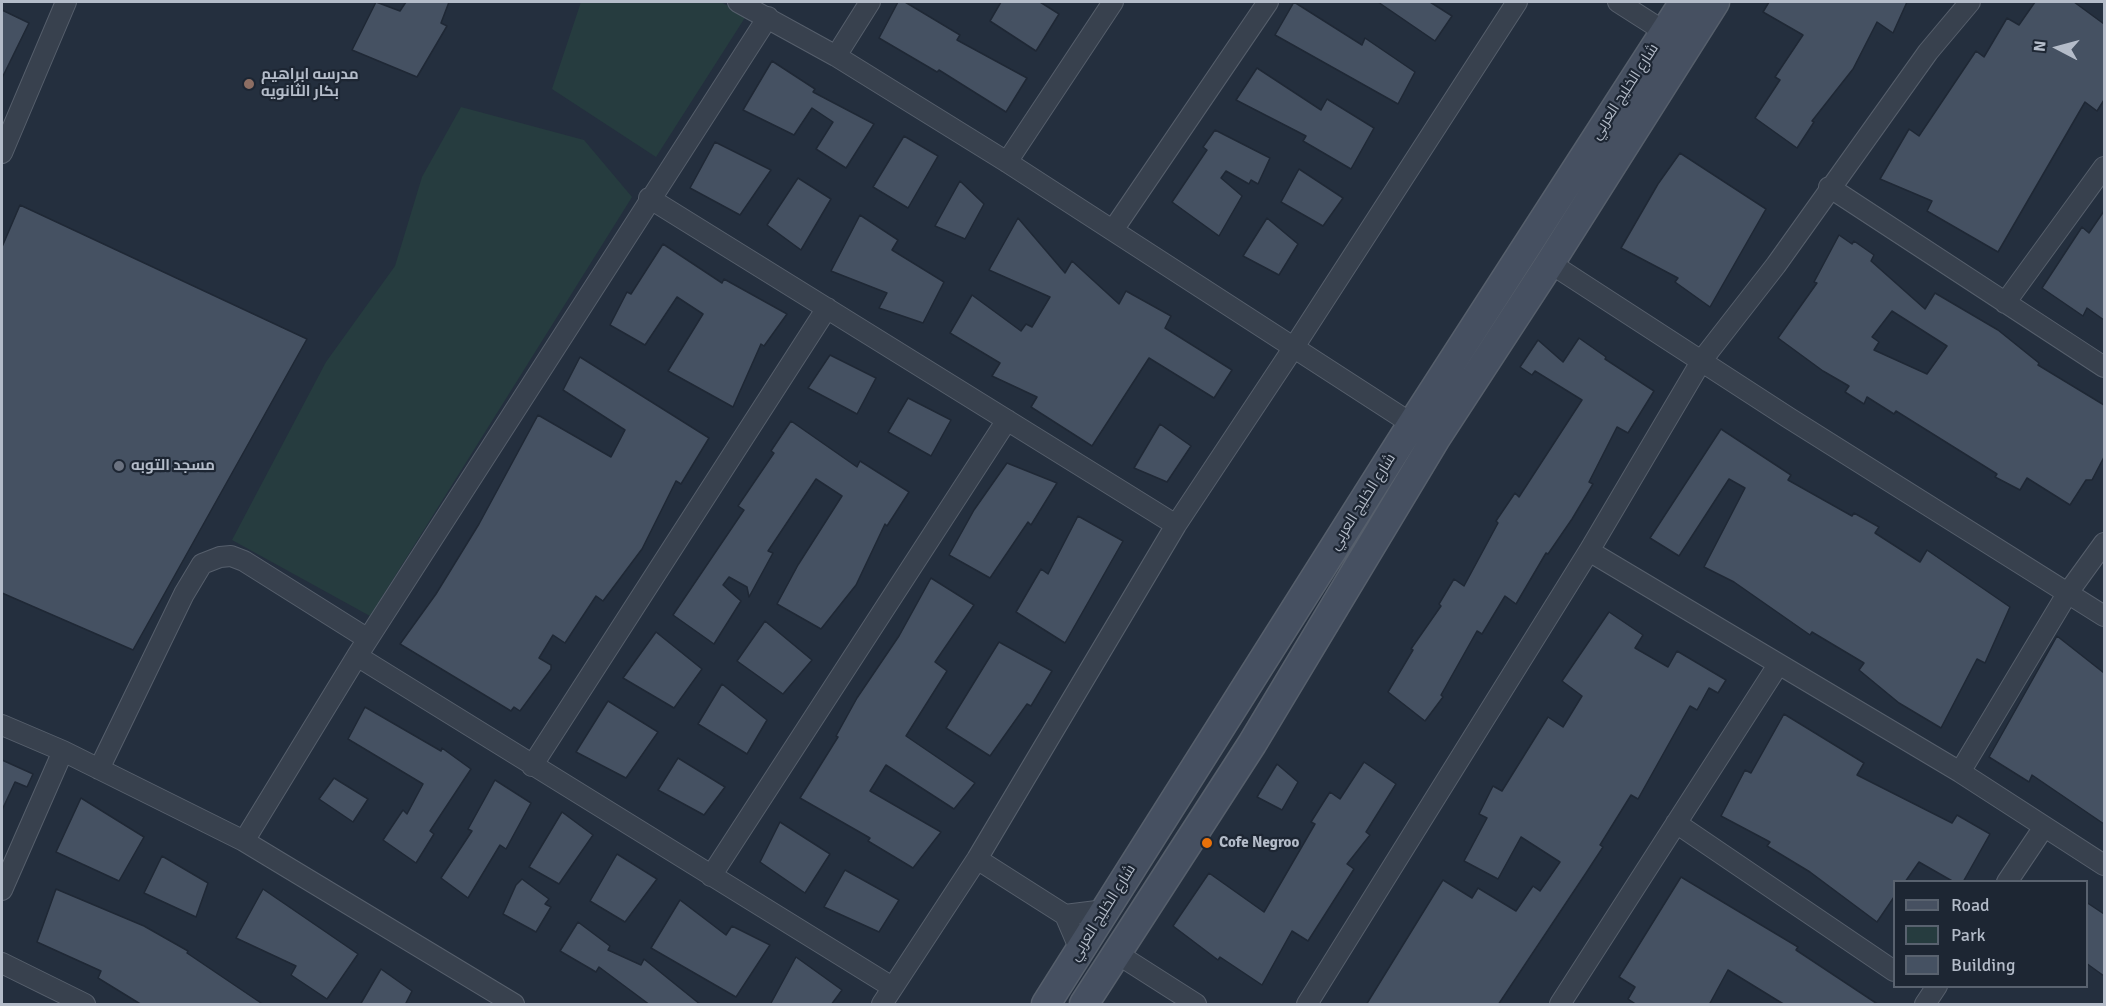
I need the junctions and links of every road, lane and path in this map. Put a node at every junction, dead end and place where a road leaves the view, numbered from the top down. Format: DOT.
graph roads {
  1 [pos="66,2"];
  2 [pos="738,2"];
  3 [pos="870,2"];
  4 [pos="1113,2"];
  5 [pos="1268,2"];
  6 [pos="1517,2"];
  7 [pos="1618,2"];
  8 [pos="1684,2"];
  9 [pos="1715,2"];
  10 [pos="1970,2"];
  11 [pos="768,17"];
  12 [pos="1665,32"];
  13 [pos="836,56"];
  14 [pos="2,153"];
  15 [pos="1007,162"];
  16 [pos="2104,167"];
  17 [pos="1829,187"];
  18 [pos="650,198"];
  19 [pos="1113,230"];
  20 [pos="1550,263"];
  21 [pos="2005,303"];
  22 [pos="827,308"];
  23 [pos="1294,348"];
  24 [pos="1702,360"];
  25 [pos="2104,367"];
  26 [pos="1007,420"];
  27 [pos="1412,424"];
  28 [pos="1176,525"];
  29 [pos="2104,543"];
  30 [pos="1589,551"];
  31 [pos="2067,594"];
  32 [pos="2104,616"];
  33 [pos="368,639"];
  34 [pos="357,656"];
  35 [pos="1778,665"];
  36 [pos="2,724"];
  37 [pos="1223,724"];
  38 [pos="1252,744"];
  39 [pos="63,751"];
  40 [pos="532,766"];
  41 [pos="99,769"];
  42 [pos="1960,772"];
  43 [pos="1676,823"];
  44 [pos="2044,827"];
  45 [pos="244,841"];
  46 [pos="977,859"];
  47 [pos="2104,865"];
  48 [pos="711,876"];
  49 [pos="2008,880"];
  50 [pos="2,890"];
  51 [pos="1105,910"];
  52 [pos="1065,915"];
  53 [pos="1080,950"];
  54 [pos="1116,953"];
  55 [pos="2,963"];
  56 [pos="1893,970"];
  57 [pos="892,987"];
  58 [pos="1561,1004"];
  59 [pos="85,1005"];
  60 [pos="514,1005"];
  61 [pos="882,1005"];
  62 [pos="1046,1005"];
  63 [pos="1083,1005"];
  64 [pos="1196,1005"];
  65 [pos="1307,1005"];
  1 -- 14 [label="street"];
  2 -- 11 [label="street"];
  3 -- 13 [label="street"];
  4 -- 15 [label="street"];
  5 -- 19 [label="street"];
  6 -- 23 [label="street"];
  7 -- 12 [label="street"];
  8 -- 12 [label="main road, شارع الخليج العربي"];
  9 -- 20 [label="main road, شارع الخليج العربي"];
  10 -- 17 [label="street"];
  11 -- 13 [label="street"];
  11 -- 18 [label="street"];
  12 -- 27 [label="main road, شارع الخليج العربي"];
  13 -- 15 [label="street"];
  15 -- 19 [label="street"];
  16 -- 21 [label="street"];
  17 -- 21 [label="street"];
  17 -- 24 [label="street"];
  18 -- 22 [label="street"];
  18 -- 33 [label="street"];
  19 -- 23 [label="street"];
  20 -- 24 [label="street"];
  20 -- 38 [label="main road, شارع الخليج العربي"];
  21 -- 25 [label="street"];
  22 -- 26 [label="street"];
  22 -- 40 [label="street"];
  23 -- 27 [label="street"];
  23 -- 28 [label="street"];
  24 -- 30 [label="street"];
  24 -- 31 [label="street"];
  26 -- 28 [label="street"];
  26 -- 48 [label="street"];
  27 -- 37 [label="main road, شارع الخليج العربي"];
  28 -- 46 [label="street"];
  29 -- 31 [label="street"];
  30 -- 35 [label="street"];
  30 -- 65 [label="street"];
  31 -- 32 [label="street"];
  31 -- 42 [label="street"];
  33 -- 34 [label="street"];
  33 -- 41 [label="street"];
  34 -- 40 [label="street"];
  34 -- 45 [label="street"];
  35 -- 42 [label="street"];
  35 -- 43 [label="street"];
  36 -- 39 [label="street"];
  37 -- 38 [label="main road"];
  37 -- 51 [label="main road, شارع الخليج العربي"];
  38 -- 54 [label="main road, شارع الخليج العربي"];
  39 -- 41 [label="street"];
  39 -- 50 [label="street"];
  40 -- 48 [label="street"];
  41 -- 45 [label="street"];
  42 -- 44 [label="street"];
  43 -- 56 [label="street"];
  43 -- 58 [label="street"];
  44 -- 47 [label="street"];
  44 -- 49 [label="street"];
  45 -- 60 [label="street"];
  46 -- 52 [label="street"];
  46 -- 57 [label="street"];
  48 -- 57 [label="street"];
  51 -- 52 [label="street"];
  51 -- 53 [label="main road, شارع الخليج العربي"];
  52 -- 53 [label="street"];
  53 -- 62 [label="main road, شارع الخليج العربي"];
  54 -- 63 [label="main road, شارع الخليج العربي"];
  54 -- 64 [label="street"];
  55 -- 59 [label="street"];
  57 -- 61 [label="street"];
}
